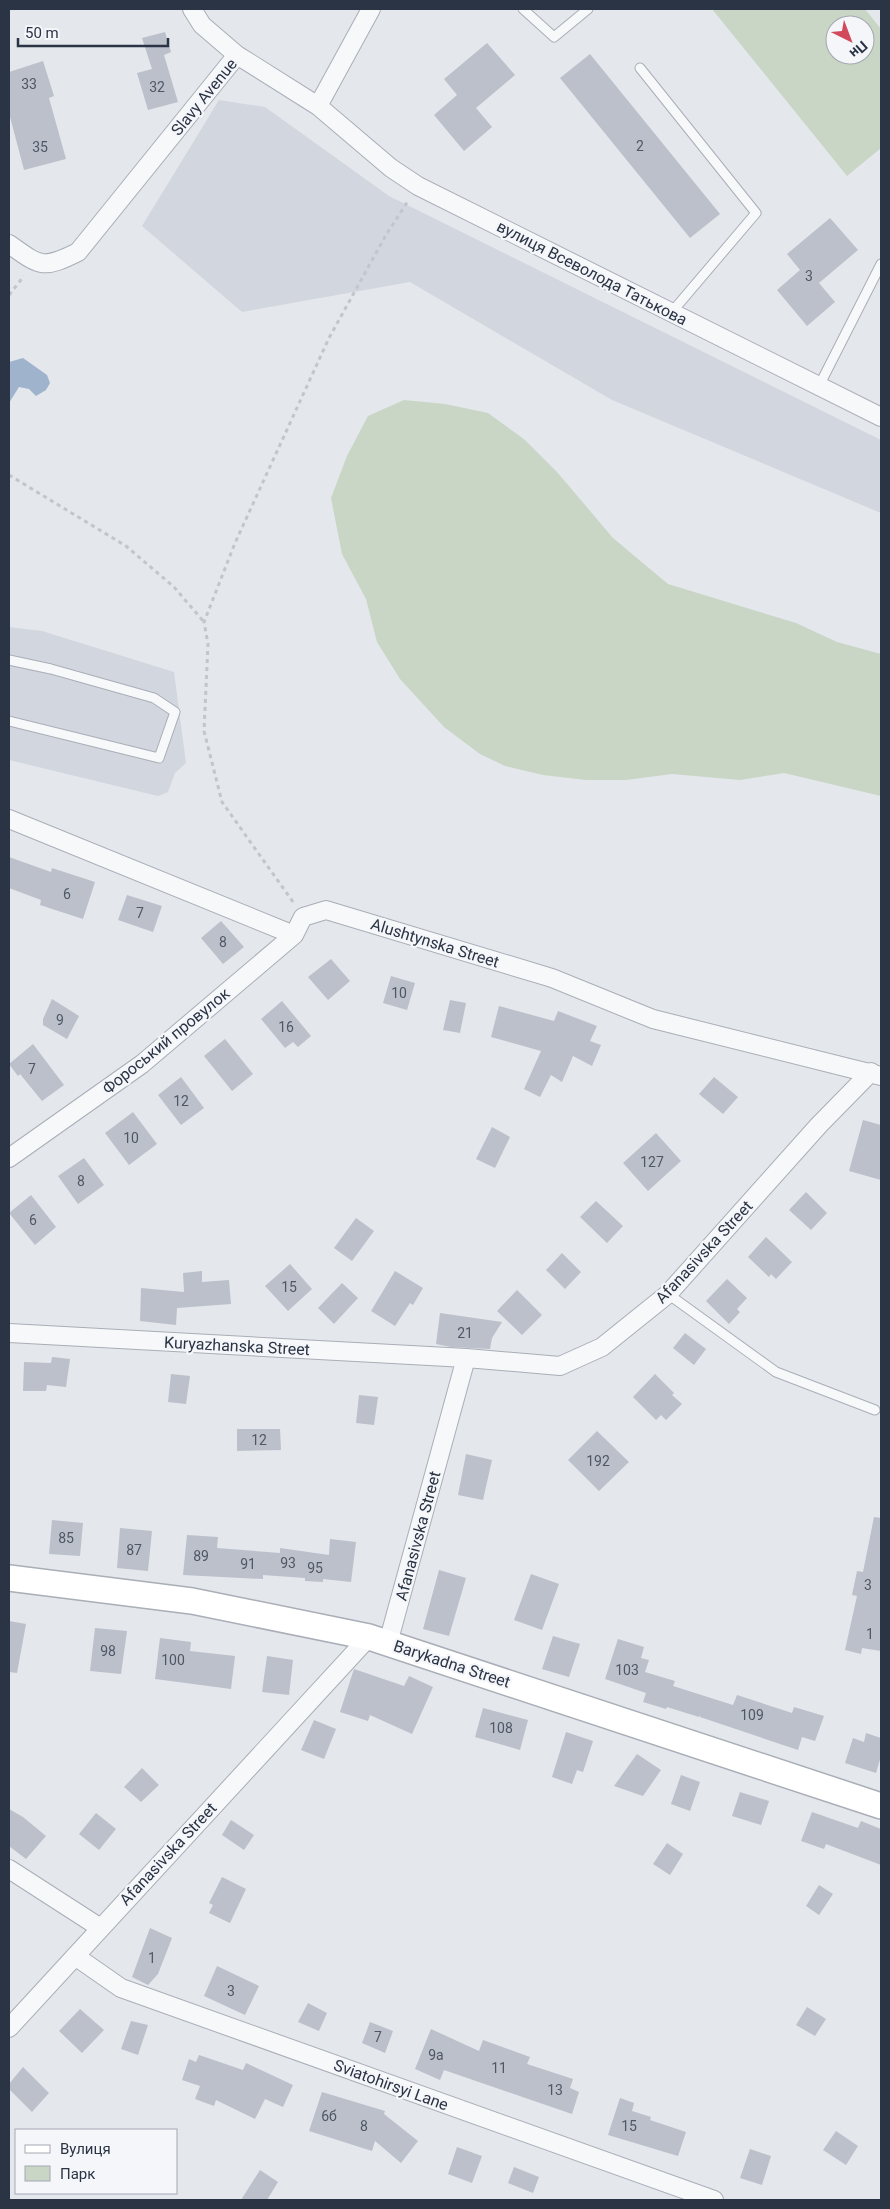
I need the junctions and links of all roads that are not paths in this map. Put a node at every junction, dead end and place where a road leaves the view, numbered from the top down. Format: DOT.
graph roads {
  1 [pos="192,9"];
  2 [pos="371,9"];
  3 [pos="523,9"];
  4 [pos="588,9"];
  5 [pos="237,55"];
  6 [pos="640,68"];
  7 [pos="318,106"];
  8 [pos="9,244"];
  9 [pos="881,264"];
  10 [pos="671,313"];
  11 [pos="819,386"];
  12 [pos="881,417"];
  13 [pos="9,660"];
  14 [pos="9,721"];
  15 [pos="9,819"];
  16 [pos="294,935"];
  17 [pos="876,1074"];
  18 [pos="9,1158"];
  19 [pos="668,1294"];
  20 [pos="9,1333"];
  21 [pos="466,1358"];
  22 [pos="876,1410"];
  23 [pos="9,1578"];
  24 [pos="379,1640"];
  25 [pos="881,1806"];
  26 [pos="9,1870"];
  27 [pos="99,1927"];
  28 [pos="76,1956"];
  29 [pos="9,2028"];
  30 [pos="714,2200"];
  1 -- 5 [label="street"];
  2 -- 7 [label="street"];
  3 -- 4 [label="lane"];
  5 -- 7 [label="street, Slavy Avenue"];
  5 -- 8 [label="street, Slavy Avenue"];
  6 -- 10 [label="lane"];
  7 -- 10 [label="street, вулиця Всеволода Татькова"];
  9 -- 11 [label="lane"];
  10 -- 11 [label="street, вулиця Всеволода Татькова"];
  11 -- 12 [label="street, вулиця Всеволода Татькова"];
  13 -- 14 [label="lane"];
  15 -- 16 [label="street"];
  16 -- 17 [label="street, Alushtynska Street"];
  16 -- 18 [label="street, Фороський провулок"];
  17 -- 19 [label="street, Afanasivska Street"];
  19 -- 21 [label="street, Afanasivska Street"];
  19 -- 22 [label="lane"];
  20 -- 21 [label="street, Kuryazhanska Street"];
  21 -- 24 [label="street, Afanasivska Street"];
  23 -- 24 [label="street, Barykadna Street"];
  24 -- 25 [label="street, Barykadna Street"];
  24 -- 27 [label="street, Afanasivska Street"];
  26 -- 27 [label="street"];
  27 -- 28 [label="street, Afanasivska Street"];
  28 -- 29 [label="street, Afanasivska Street"];
  28 -- 30 [label="street, Sviatohirsyi Lane"];
}
